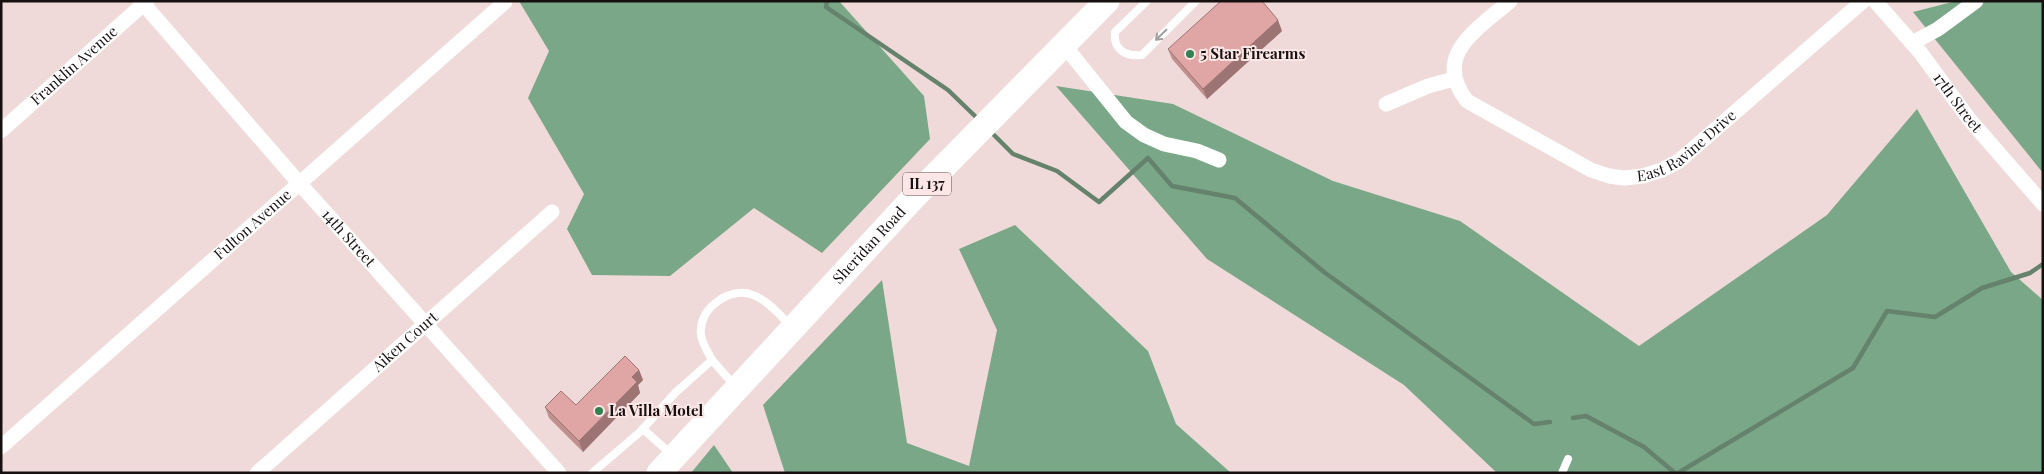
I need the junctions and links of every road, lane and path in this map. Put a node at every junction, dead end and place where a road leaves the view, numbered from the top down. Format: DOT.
graph roads {
  1 [pos="1107,1"];
  2 [pos="1147,1"];
  3 [pos="1196,1"];
  4 [pos="1510,1"];
  5 [pos="1863,1"];
  6 [pos="1875,1"];
  7 [pos="1976,1"];
  8 [pos="144,2"];
  9 [pos="505,2"];
  10 [pos="1912,43"];
  11 [pos="1064,45"];
  12 [pos="1454,79"];
  13 [pos="1386,104"];
  14 [pos="1,131"];
  15 [pos="1219,160"];
  16 [pos="299,183"];
  17 [pos="2043,204"];
  18 [pos="552,212"];
  19 [pos="426,324"];
  20 [pos="793,327"];
  21 [pos="712,360"];
  22 [pos="737,388"];
  23 [pos="643,429"];
  24 [pos="1,447"];
  25 [pos="1568,459"];
  26 [pos="666,465"];
  27 [pos="257,473"];
  28 [pos="559,473"];
  29 [pos="592,473"];
  30 [pos="1562,473"];
  1 -- 11 [label="main road, Sheridan Road / IL 137"];
  3 -- 2 [label="lane, one-way"];
  4 -- 12 [label="street"];
  5 -- 12 [label="street, East Ravine Drive"];
  6 -- 10 [label="street, 17th Street"];
  7 -- 10 [label="street"];
  8 -- 14 [label="street, Franklin Avenue"];
  8 -- 16 [label="street, 14th Street"];
  9 -- 16 [label="street, Fulton Avenue"];
  10 -- 17 [label="street, 17th Street"];
  11 -- 15 [label="street"];
  11 -- 20 [label="main road, Sheridan Road / IL 137"];
  12 -- 13 [label="street"];
  16 -- 19 [label="street, 14th Street"];
  16 -- 24 [label="street, Fulton Avenue"];
  18 -- 19 [label="street, Aiken Court"];
  19 -- 27 [label="street, Aiken Court"];
  19 -- 28 [label="street, 14th Street"];
  20 -- 21 [label="lane"];
  20 -- 22 [label="main road, Sheridan Road / IL 137"];
  21 -- 22 [label="lane"];
  21 -- 23 [label="lane"];
  22 -- 26 [label="main road, Sheridan Road / IL 137"];
  23 -- 26 [label="lane"];
  23 -- 29 [label="lane"];
  25 -- 30 [label="lane"];
}
